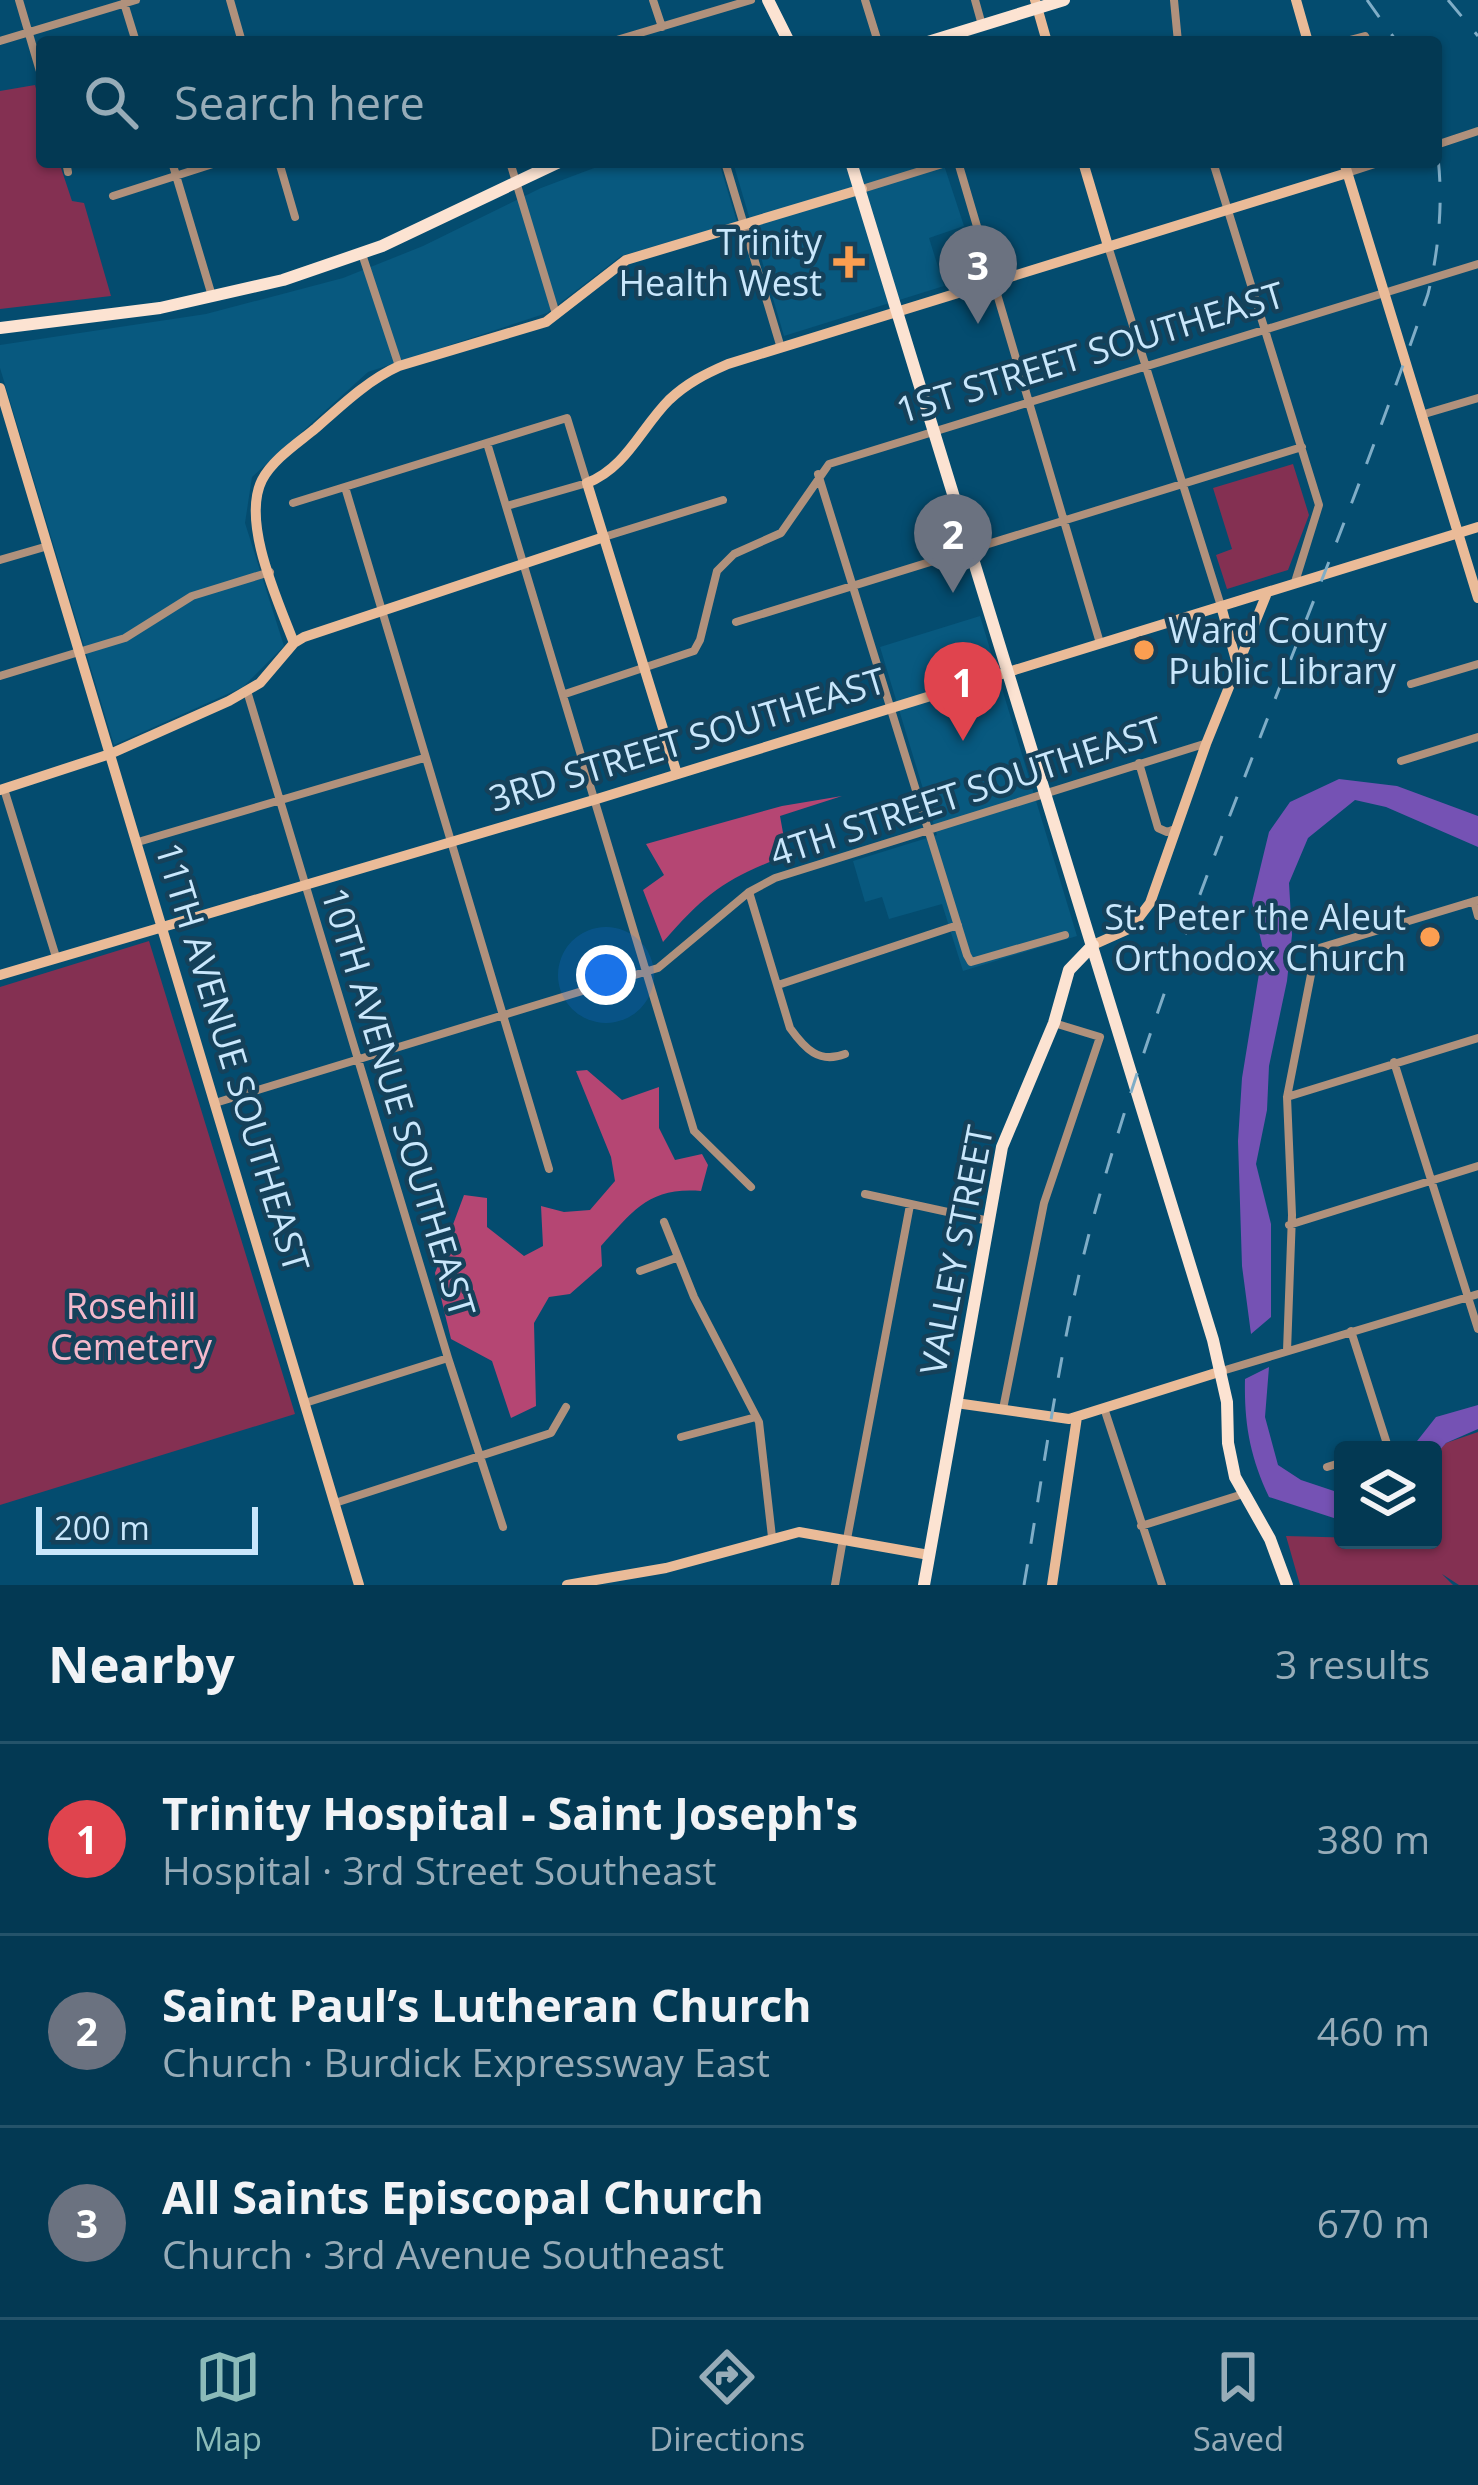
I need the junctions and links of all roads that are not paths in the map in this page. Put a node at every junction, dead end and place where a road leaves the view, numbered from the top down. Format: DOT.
graph roads {
  1 [pos="19,0"];
  2 [pos="136,0"];
  3 [pos="230,0"];
  4 [pos="653,0"];
  5 [pos="751,0"];
  6 [pos="768,0"];
  7 [pos="865,0"];
  8 [pos="975,0"];
  9 [pos="1064,0"];
  10 [pos="1174,0"];
  11 [pos="1296,0"];
  12 [pos="124,2"];
  13 [pos="1036,4"];
  14 [pos="982,25"];
  15 [pos="662,27"];
  16 [pos="28,32"];
  17 [pos="134,36"];
  18 [pos="240,36"];
  19 [pos="631,36"];
  20 [pos="784,36"];
  21 [pos="876,36"];
  22 [pos="947,36"];
  23 [pos="1045,36"];
  24 [pos="1177,36"];
  25 [pos="1306,36"];
  26 [pos="0,41"];
  27 [pos="36,58"];
  28 [pos="1478,131"];
  29 [pos="1442,143"];
  30 [pos="174,168"];
  31 [pos="202,168"];
  32 [pos="281,168"];
  33 [pos="512,168"];
  34 [pos="543,168"];
  35 [pos="727,168"];
  36 [pos="853,168"];
  37 [pos="933,168"];
  38 [pos="955,168"];
  39 [pos="1085,168"];
  40 [pos="1215,168"];
  41 [pos="1342,168"];
  42 [pos="1345,168"];
  43 [pos="176,177"];
  44 [pos="515,179"];
  45 [pos="862,189"];
  46 [pos="113,196"];
  47 [pos="1228,209"];
  48 [pos="295,217"];
  49 [pos="744,225"];
  50 [pos="1108,246"];
  51 [pos="361,253"];
  52 [pos="1478,264"];
  53 [pos="994,282"];
  54 [pos="1383,293"];
  55 [pos="212,298"];
  56 [pos="898,311"];
  57 [pos="556,314"];
  58 [pos="0,328"];
  59 [pos="1267,330"];
  60 [pos="781,348"];
  61 [pos="399,366"];
  62 [pos="1146,366"];
  63 [pos="0,388"];
  64 [pos="1478,398"];
  65 [pos="1027,401"];
  66 [pos="1421,415"];
  67 [pos="934,431"];
  68 [pos="488,443"];
  69 [pos="1302,447"];
  70 [pos="818,474"];
  71 [pos="587,482"];
  72 [pos="1182,484"];
  73 [pos="345,487"];
  74 [pos="723,500"];
  75 [pos="292,503"];
  76 [pos="507,506"];
  77 [pos="1064,521"];
  78 [pos="1478,527"];
  79 [pos="1458,533"];
  80 [pos="604,538"];
  81 [pos="48,546"];
  82 [pos="970,549"];
  83 [pos="0,560"];
  84 [pos="524,567"];
  85 [pos="271,572"];
  86 [pos="1294,584"];
  87 [pos="855,586"];
  88 [pos="1267,593"];
  89 [pos="1478,598"];
  90 [pos="1221,606"];
  91 [pos="381,609"];
  92 [pos="736,622"];
  93 [pos="294,643"];
  94 [pos="1100,643"];
  95 [pos="79,652"];
  96 [pos="1478,664"];
  97 [pos="1238,667"];
  98 [pos="645,670"];
  99 [pos="1008,673"];
  100 [pos="0,676"];
  101 [pos="1411,684"];
  102 [pos="248,691"];
  103 [pos="565,694"];
  104 [pos="891,708"];
  105 [pos="1478,736"];
  106 [pos="1206,744"];
  107 [pos="110,754"];
  108 [pos="424,758"];
  109 [pos="1401,760"];
  110 [pos="1139,763"];
  111 [pos="677,774"];
  112 [pos="2,790"];
  113 [pos="1045,794"];
  114 [pos="597,799"];
  115 [pos="281,801"];
  116 [pos="1176,828"];
  117 [pos="930,832"];
  118 [pos="138,842"];
  119 [pos="450,843"];
  120 [pos="307,885"];
  121 [pos="749,892"];
  122 [pos="1476,901"];
  123 [pos="1478,916"];
  124 [pos="958,925"];
  125 [pos="164,927"];
  126 [pos="1064,935"];
  127 [pos="1093,945"];
  128 [pos="56,957"];
  129 [pos="648,971"];
  130 [pos="0,975"];
  131 [pos="778,985"];
  132 [pos="505,1015"];
  133 [pos="1054,1022"];
  134 [pos="1478,1037"];
  135 [pos="845,1054"];
  136 [pos="360,1059"];
  137 [pos="1394,1061"];
  138 [pos="1287,1097"];
  139 [pos="215,1103"];
  140 [pos="1478,1166"];
  141 [pos="549,1169"];
  142 [pos="1431,1181"];
  143 [pos="751,1187"];
  144 [pos="865,1194"];
  145 [pos="910,1205"];
  146 [pos="989,1221"];
  147 [pos="664,1222"];
  148 [pos="1289,1225"];
  149 [pos="676,1258"];
  150 [pos="640,1271"];
  151 [pos="1473,1295"];
  152 [pos="1478,1329"];
  153 [pos="1352,1331"];
  154 [pos="1287,1351"];
  155 [pos="448,1358"];
  156 [pos="1222,1371"];
  157 [pos="305,1403"];
  158 [pos="956,1403"];
  159 [pos="566,1407"];
  160 [pos="1104,1408"];
  161 [pos="1003,1411"];
  162 [pos="756,1417"];
  163 [pos="1077,1417"];
  164 [pos="681,1437"];
  165 [pos="1381,1441"];
  166 [pos="479,1457"];
  167 [pos="1334,1465"];
  168 [pos="1327,1467"];
  169 [pos="1243,1493"];
  170 [pos="335,1503"];
  171 [pos="1141,1526"];
  172 [pos="502,1527"];
  173 [pos="772,1537"];
  174 [pos="845,1539"];
  175 [pos="929,1555"];
  176 [pos="359,1585"];
  177 [pos="567,1585"];
  178 [pos="835,1585"];
  179 [pos="924,1585"];
  180 [pos="1052,1585"];
  181 [pos="1162,1585"];
  182 [pos="1287,1585"];
  1 -- 16 [label="street"];
  2 -- 12 [label="street"];
  3 -- 18 [label="street"];
  4 -- 15 [label="street"];
  5 -- 15 [label="street"];
  6 -- 20 [label="main road"];
  7 -- 21 [label="street"];
  8 -- 14 [label="street"];
  9 -- 13 [label="main road"];
  10 -- 24 [label="street"];
  11 -- 25 [label="street"];
  12 -- 16 [label="street"];
  12 -- 17 [label="street"];
  13 -- 14 [label="main road"];
  13 -- 23 [label="street"];
  14 -- 22 [label="main road"];
  15 -- 19 [label="street"];
  16 -- 26 [label="street"];
  16 -- 27 [label="street"];
  28 -- 29 [label="street"];
  30 -- 43 [label="street"];
  31 -- 43 [label="street"];
  32 -- 48 [label="street"];
  33 -- 44 [label="street"];
  34 -- 44 [label="main road"];
  35 -- 49 [label="street"];
  36 -- 45 [label="main road"];
  37 -- 45 [label="street"];
  38 -- 53 [label="street"];
  39 -- 50 [label="street"];
  40 -- 47 [label="street"];
  41 -- 47 [label="street"];
  42 -- 54 [label="street"];
  43 -- 46 [label="street"];
  43 -- 55 [label="street"];
  44 -- 51 [label="main road"];
  44 -- 57 [label="street"];
  45 -- 49 [label="street"];
  45 -- 56 [label="main road"];
  47 -- 50 [label="street"];
  47 -- 59 [label="street"];
  49 -- 57 [label="street"];
  49 -- 60 [label="street"];
  50 -- 53 [label="street"];
  50 -- 62 [label="street"];
  51 -- 55 [label="main road"];
  51 -- 61 [label="street"];
  52 -- 54 [label="street, 1ST STREET SOUTHEAST"];
  53 -- 56 [label="street"];
  53 -- 65 [label="street"];
  54 -- 59 [label="street, 1ST STREET SOUTHEAST"];
  54 -- 66 [label="street"];
  55 -- 58 [label="main road"];
  56 -- 60 [label="street"];
  56 -- 67 [label="main road"];
  57 -- 61 [label="street"];
  59 -- 62 [label="street, 1ST STREET SOUTHEAST"];
  59 -- 69 [label="street"];
  60 -- 71 [label="street"];
  61 -- 85 [label="street"];
  62 -- 65 [label="street, 1ST STREET SOUTHEAST"];
  62 -- 72 [label="street"];
  63 -- 81 [label="street, 11TH AVENUE SOUTHEAST"];
  64 -- 66 [label="street"];
  65 -- 67 [label="street, 1ST STREET SOUTHEAST"];
  65 -- 77 [label="street"];
  66 -- 79 [label="street"];
  67 -- 70 [label="street, 1ST STREET SOUTHEAST"];
  67 -- 82 [label="main road"];
  68 -- 71 [label="street"];
  68 -- 73 [label="street"];
  68 -- 76 [label="street"];
  69 -- 72 [label="street"];
  69 -- 86 [label="street"];
  70 -- 87 [label="street"];
  70 -- 98 [label="street"];
  71 -- 76 [label="street"];
  71 -- 80 [label="street"];
  72 -- 77 [label="street"];
  72 -- 90 [label="street"];
  73 -- 75 [label="street"];
  73 -- 91 [label="street"];
  74 -- 80 [label="street"];
  76 -- 84 [label="street"];
  77 -- 82 [label="street"];
  77 -- 94 [label="street"];
  78 -- 79 [label="street, 3RD STREET SOUTHEAST"];
  79 -- 86 [label="street, 3RD STREET SOUTHEAST"];
  79 -- 89 [label="street"];
  80 -- 84 [label="street"];
  80 -- 98 [label="street"];
  81 -- 83 [label="street"];
  81 -- 95 [label="street, 11TH AVENUE SOUTHEAST"];
  82 -- 87 [label="street"];
  82 -- 99 [label="main road"];
  84 -- 91 [label="street"];
  84 -- 103 [label="street"];
  85 -- 93 [label="street"];
  85 -- 95 [label="street"];
  86 -- 88 [label="street, 3RD STREET SOUTHEAST"];
  87 -- 92 [label="street"];
  87 -- 104 [label="street"];
  88 -- 90 [label="street, 3RD STREET SOUTHEAST"];
  88 -- 97 [label="street"];
  90 -- 94 [label="street, 3RD STREET SOUTHEAST"];
  90 -- 97 [label="street"];
  91 -- 93 [label="street"];
  91 -- 108 [label="street"];
  93 -- 102 [label="street"];
  94 -- 99 [label="street, 3RD STREET SOUTHEAST"];
  95 -- 100 [label="street"];
  95 -- 107 [label="street, 11TH AVENUE SOUTHEAST"];
  96 -- 101 [label="street"];
  97 -- 106 [label="street"];
  98 -- 103 [label="street"];
  98 -- 111 [label="street"];
  99 -- 104 [label="street, 3RD STREET SOUTHEAST"];
  99 -- 113 [label="main road"];
  102 -- 107 [label="street"];
  102 -- 115 [label="street, 10TH AVENUE SOUTHEAST"];
  103 -- 114 [label="street"];
  104 -- 111 [label="street, 3RD STREET SOUTHEAST"];
  104 -- 117 [label="street"];
  105 -- 109 [label="street"];
  106 -- 110 [label="street, 4TH STREET SOUTHEAST"];
  106 -- 116 [label="street"];
  107 -- 112 [label="street"];
  107 -- 118 [label="street, 11TH AVENUE SOUTHEAST"];
  108 -- 115 [label="street"];
  108 -- 119 [label="street"];
  110 -- 113 [label="street, 4TH STREET SOUTHEAST"];
  110 -- 116 [label="street"];
  111 -- 114 [label="street, 3RD STREET SOUTHEAST"];
  112 -- 128 [label="street"];
  113 -- 117 [label="street, 4TH STREET SOUTHEAST"];
  113 -- 127 [label="main road"];
  114 -- 119 [label="street, 3RD STREET SOUTHEAST"];
  114 -- 129 [label="street"];
  115 -- 118 [label="street"];
  115 -- 120 [label="street, 10TH AVENUE SOUTHEAST"];
  116 -- 127 [label="street"];
  117 -- 121 [label="street, 4TH STREET SOUTHEAST"];
  117 -- 124 [label="street"];
  118 -- 125 [label="street, 11TH AVENUE SOUTHEAST"];
  119 -- 120 [label="street, 3RD STREET SOUTHEAST"];
  119 -- 132 [label="street"];
  120 -- 125 [label="street, 3RD STREET SOUTHEAST"];
  120 -- 136 [label="street, 10TH AVENUE SOUTHEAST"];
  121 -- 129 [label="street, 4TH STREET SOUTHEAST"];
  121 -- 131 [label="street"];
  122 -- 123 [label="street"];
  122 -- 138 [label="street"];
  124 -- 126 [label="street"];
  124 -- 131 [label="street"];
  125 -- 128 [label="street, 3RD STREET SOUTHEAST"];
  125 -- 139 [label="street, 11TH AVENUE SOUTHEAST"];
  127 -- 133 [label="main road, VALLEY STREET"];
  127 -- 156 [label="main road"];
  128 -- 130 [label="street, 3RD STREET SOUTHEAST"];
  129 -- 132 [label="street, 4TH STREET SOUTHEAST"];
  129 -- 143 [label="street"];
  131 -- 135 [label="street"];
  132 -- 136 [label="street, 4TH STREET SOUTHEAST"];
  132 -- 141 [label="street"];
  133 -- 146 [label="main road, VALLEY STREET"];
  133 -- 161 [label="street"];
  134 -- 137 [label="street"];
  136 -- 139 [label="street, 4TH STREET SOUTHEAST"];
  136 -- 155 [label="street, 10TH AVENUE SOUTHEAST"];
  137 -- 138 [label="street"];
  137 -- 142 [label="street"];
  138 -- 148 [label="street"];
  139 -- 157 [label="street, 11TH AVENUE SOUTHEAST"];
  140 -- 142 [label="street"];
  142 -- 148 [label="street"];
  142 -- 151 [label="street"];
  144 -- 145 [label="street"];
  145 -- 146 [label="street"];
  145 -- 174 [label="street"];
  146 -- 158 [label="main road, VALLEY STREET"];
  147 -- 149 [label="street"];
  148 -- 154 [label="street"];
  149 -- 150 [label="street"];
  149 -- 162 [label="street"];
  151 -- 152 [label="street"];
  151 -- 153 [label="street"];
  153 -- 154 [label="street"];
  153 -- 165 [label="street"];
  154 -- 156 [label="street"];
  155 -- 157 [label="street"];
  155 -- 166 [label="street, 10TH AVENUE SOUTHEAST"];
  156 -- 160 [label="street"];
  156 -- 169 [label="main road"];
  157 -- 170 [label="street, 11TH AVENUE SOUTHEAST"];
  158 -- 161 [label="street"];
  158 -- 175 [label="main road, VALLEY STREET"];
  159 -- 166 [label="street"];
  160 -- 163 [label="street"];
  160 -- 171 [label="street"];
  161 -- 163 [label="street"];
  162 -- 164 [label="street"];
  162 -- 173 [label="street"];
  163 -- 180 [label="street"];
  166 -- 170 [label="street"];
  166 -- 172 [label="street, 10TH AVENUE SOUTHEAST"];
  167 -- 168 [label="street"];
  169 -- 171 [label="street"];
  169 -- 182 [label="main road"];
  170 -- 176 [label="street, 11TH AVENUE SOUTHEAST"];
  171 -- 181 [label="street"];
  173 -- 174 [label="street"];
  173 -- 177 [label="street"];
  174 -- 175 [label="street"];
  174 -- 178 [label="street"];
  175 -- 179 [label="main road, VALLEY STREET"];
}
